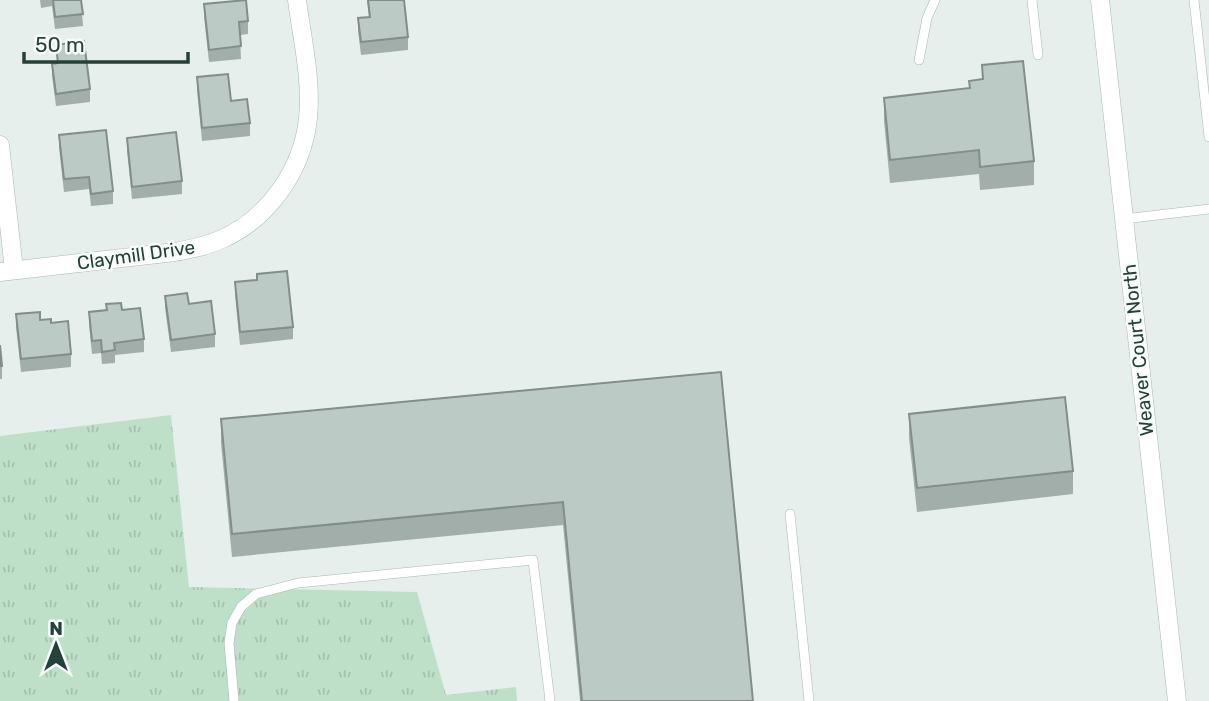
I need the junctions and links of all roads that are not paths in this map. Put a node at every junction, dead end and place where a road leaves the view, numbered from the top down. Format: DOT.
graph roads {
  1 [pos="298,0"];
  2 [pos="935,0"];
  3 [pos="1031,0"];
  4 [pos="1100,0"];
  5 [pos="1194,0"];
  6 [pos="1038,55"];
  7 [pos="919,60"];
  8 [pos="1209,137"];
  9 [pos="0,145"];
  10 [pos="1209,209"];
  11 [pos="1124,219"];
  12 [pos="7,271"];
  13 [pos="790,514"];
  14 [pos="234,701"];
  15 [pos="550,701"];
  16 [pos="809,701"];
  17 [pos="1177,701"];
  1 -- 12 [label="street, Claymill Drive"];
  2 -- 7 [label="lane"];
  3 -- 6 [label="lane"];
  4 -- 11 [label="street, Weaver Court North"];
  5 -- 8 [label="lane"];
  9 -- 12 [label="street"];
  10 -- 11 [label="lane"];
  11 -- 17 [label="street, Weaver Court North"];
  13 -- 16 [label="lane"];
  14 -- 15 [label="lane"];
}
